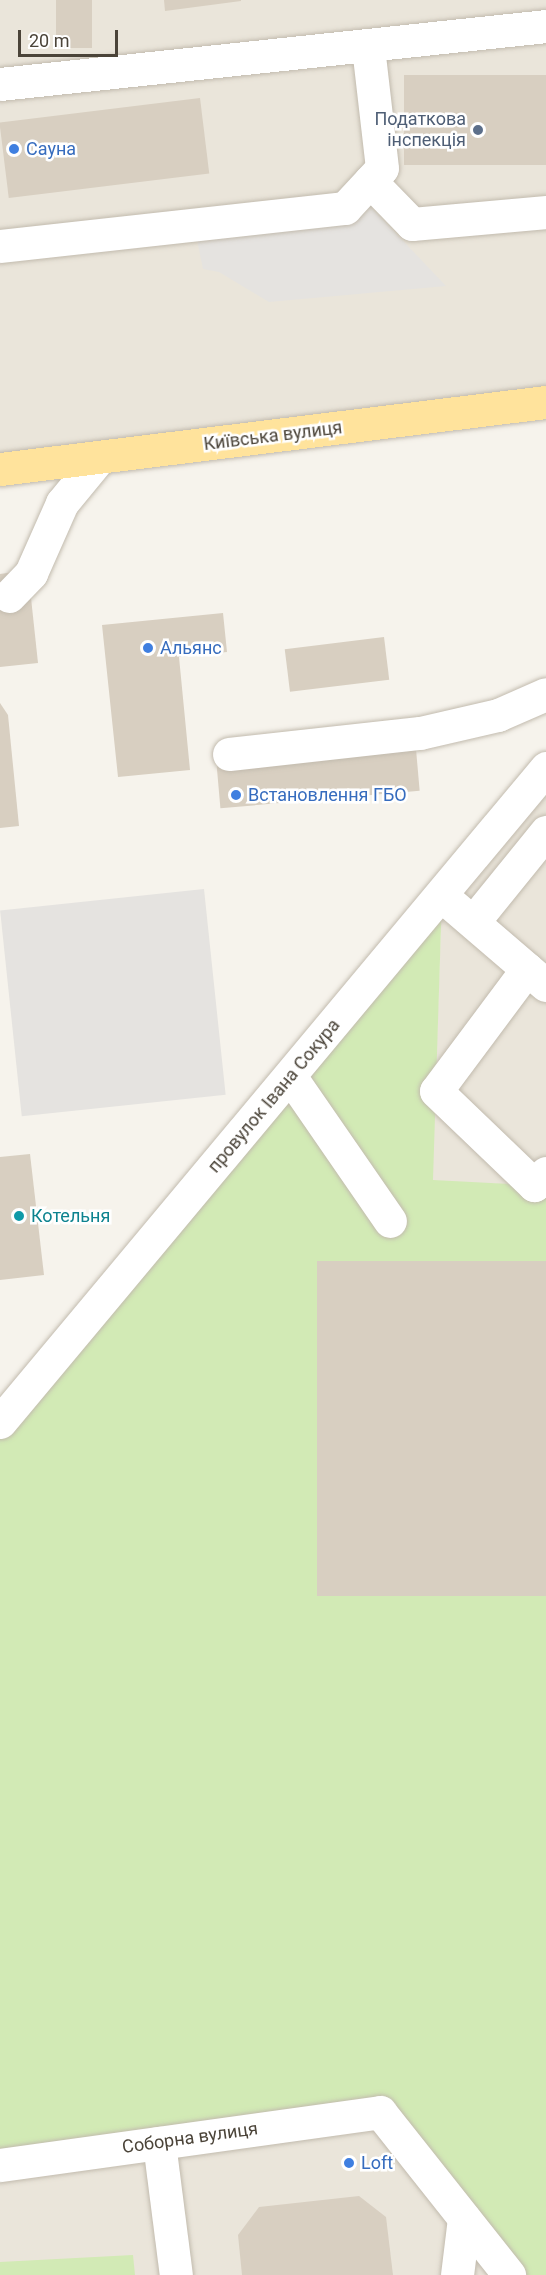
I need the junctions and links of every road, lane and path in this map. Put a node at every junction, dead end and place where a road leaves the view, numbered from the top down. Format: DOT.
graph roads {
  1 [pos="546,26"];
  2 [pos="368,47"];
  3 [pos="0,84"];
  4 [pos="370,182"];
  5 [pos="546,212"];
  6 [pos="0,246"];
  7 [pos="546,402"];
  8 [pos="99,458"];
  9 [pos="0,469"];
  10 [pos="9,596"];
  11 [pos="546,694"];
  12 [pos="230,754"];
  13 [pos="546,768"];
  14 [pos="546,832"];
  15 [pos="442,896"];
  16 [pos="473,922"];
  17 [pos="537,977"];
  18 [pos="290,1076"];
  19 [pos="546,1173"];
  20 [pos="390,1221"];
  21 [pos="0,1422"];
  22 [pos="159,2143"];
  23 [pos="0,2165"];
  24 [pos="464,2218"];
  25 [pos="176,2275"];
  26 [pos="457,2275"];
  27 [pos="509,2275"];
  1 -- 2 [label="street"];
  2 -- 3 [label="street"];
  2 -- 4 [label="street"];
  4 -- 5 [label="street"];
  4 -- 6 [label="street"];
  7 -- 8 [label="main road, Київська вулиця"];
  8 -- 9 [label="main road, Київська вулиця"];
  8 -- 10 [label="street"];
  11 -- 12 [label="street"];
  13 -- 15 [label="street, провулок Івана Сокура"];
  14 -- 16 [label="street"];
  15 -- 16 [label="street"];
  15 -- 18 [label="street, провулок Івана Сокура"];
  16 -- 17 [label="street"];
  17 -- 19 [label="street"];
  18 -- 20 [label="street"];
  18 -- 21 [label="street, провулок Івана Сокура"];
  22 -- 23 [label="street, Соборна вулиця"];
  22 -- 24 [label="street, Соборна вулиця"];
  22 -- 25 [label="street"];
  24 -- 26 [label="street"];
  24 -- 27 [label="street"];
}
